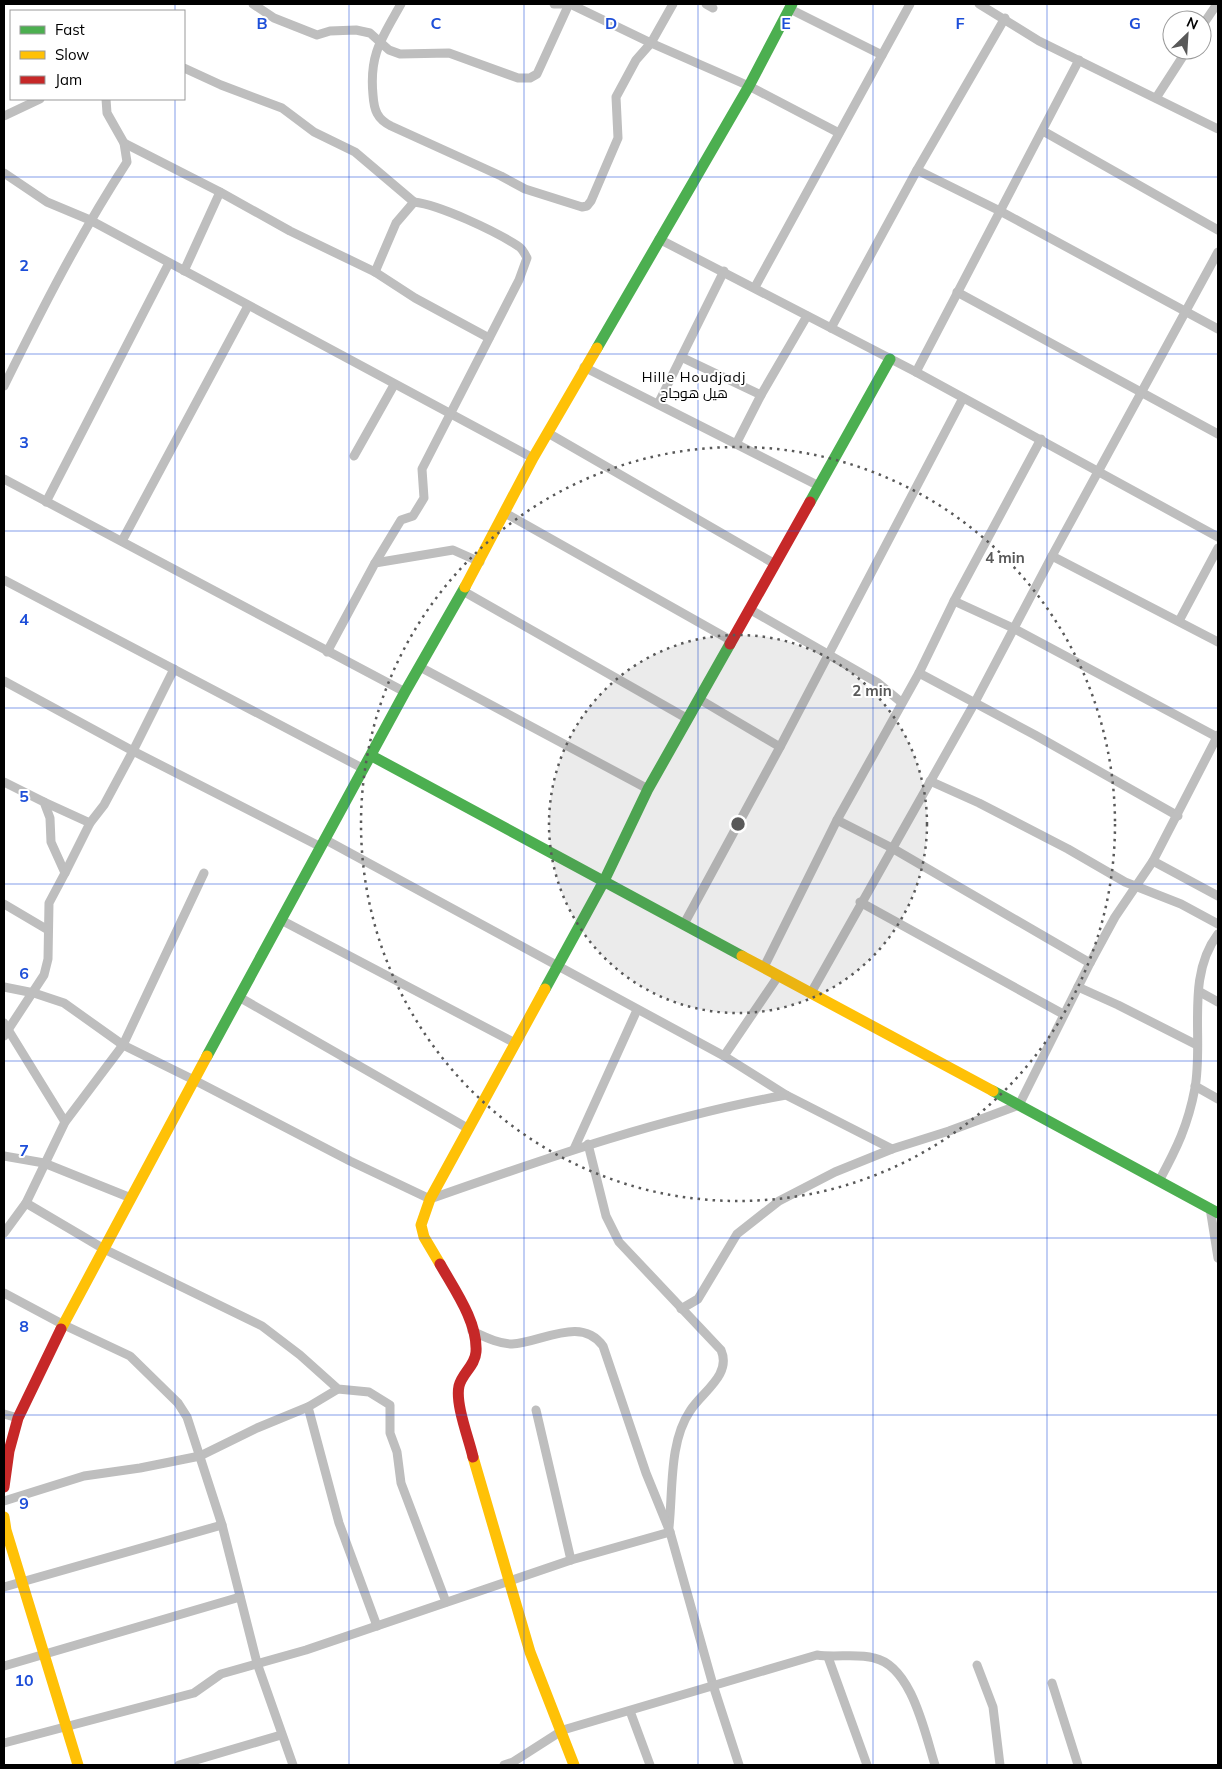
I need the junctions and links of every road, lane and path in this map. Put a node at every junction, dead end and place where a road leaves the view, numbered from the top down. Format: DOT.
graph roads {
  1 [pos="253,4"];
  2 [pos="401,4"];
  3 [pos="554,4"];
  4 [pos="568,4"];
  5 [pos="673,4"];
  6 [pos="910,4"];
  7 [pos="979,4"];
  8 [pos="791,6"];
  9 [pos="1005,18"];
  10 [pos="380,41"];
  11 [pos="651,43"];
  12 [pos="882,55"];
  13 [pos="1079,60"];
  14 [pos="1181,60"];
  15 [pos="185,68"];
  16 [pos="748,86"];
  17 [pos="1156,98"];
  18 [pos="38,100"];
  19 [pos="106,100"];
  20 [pos="4,116"];
  21 [pos="1218,129"];
  22 [pos="1043,131"];
  23 [pos="839,133"];
  24 [pos="124,143"];
  25 [pos="917,170"];
  26 [pos="5,176"];
  27 [pos="220,192"];
  28 [pos="414,202"];
  29 [pos="1000,211"];
  30 [pos="90,220"];
  31 [pos="1218,230"];
  32 [pos="659,240"];
  33 [pos="1218,252"];
  34 [pos="169,263"];
  35 [pos="184,271"];
  36 [pos="724,271"];
  37 [pos="375,272"];
  38 [pos="754,287"];
  39 [pos="957,292"];
  40 [pos="248,306"];
  41 [pos="1185,310"];
  42 [pos="808,316"];
  43 [pos="831,328"];
  44 [pos="1218,329"];
  45 [pos="489,338"];
  46 [pos="681,357"];
  47 [pos="890,359"];
  48 [pos="584,368"];
  49 [pos="916,372"];
  50 [pos="394,385"];
  51 [pos="4,386"];
  52 [pos="1141,393"];
  53 [pos="761,395"];
  54 [pos="963,398"];
  55 [pos="658,404"];
  56 [pos="451,416"];
  57 [pos="548,433"];
  58 [pos="1218,434"];
  59 [pos="1041,440"];
  60 [pos="736,444"];
  61 [pos="354,456"];
  62 [pos="533,458"];
  63 [pos="1099,471"];
  64 [pos="4,479"];
  65 [pos="819,486"];
  66 [pos="46,502"];
  67 [pos="505,513"];
  68 [pos="1218,537"];
  69 [pos="122,541"];
  70 [pos="1218,548"];
  71 [pos="1052,556"];
  72 [pos="480,562"];
  73 [pos="375,563"];
  74 [pos="775,564"];
  75 [pos="4,580"];
  76 [pos="463,591"];
  77 [pos="954,601"];
  78 [pos="751,610"];
  79 [pos="1179,621"];
  80 [pos="1013,628"];
  81 [pos="732,640"];
  82 [pos="1218,642"];
  83 [pos="327,652"];
  84 [pos="827,655"];
  85 [pos="420,667"];
  86 [pos="174,669"];
  87 [pos="919,674"];
  88 [pos="4,681"];
  89 [pos="405,692"];
  90 [pos="699,699"];
  91 [pos="901,702"];
  92 [pos="974,704"];
  93 [pos="688,719"];
  94 [pos="1218,736"];
  95 [pos="780,747"];
  96 [pos="133,751"];
  97 [pos="372,756"];
  98 [pos="364,769"];
  99 [pos="930,781"];
  100 [pos="4,782"];
  101 [pos="648,790"];
  102 [pos="44,802"];
  103 [pos="1178,816"];
  104 [pos="837,820"];
  105 [pos="90,823"];
  106 [pos="323,844"];
  107 [pos="892,848"];
  108 [pos="1153,861"];
  109 [pos="65,873"];
  110 [pos="204,873"];
  111 [pos="604,881"];
  112 [pos="1136,887"];
  113 [pos="1218,896"];
  114 [pos="860,902"];
  115 [pos="4,904"];
  116 [pos="281,920"];
  117 [pos="684,924"];
  118 [pos="1218,924"];
  119 [pos="48,930"];
  120 [pos="1218,934"];
  121 [pos="1090,963"];
  122 [pos="557,967"];
  123 [pos="764,967"];
  124 [pos="779,975"];
  125 [pos="4,987"];
  126 [pos="1078,987"];
  127 [pos="1200,992"];
  128 [pos="34,993"];
  129 [pos="811,993"];
  130 [pos="239,997"];
  131 [pos="1218,1002"];
  132 [pos="638,1010"];
  133 [pos="1063,1014"];
  134 [pos="5,1029"];
  135 [pos="515,1043"];
  136 [pos="123,1045"];
  137 [pos="1197,1045"];
  138 [pos="724,1056"];
  139 [pos="194,1080"];
  140 [pos="1195,1086"];
  141 [pos="786,1095"];
  142 [pos="1218,1099"];
  143 [pos="1019,1105"];
  144 [pos="65,1122"];
  145 [pos="469,1129"];
  146 [pos="588,1144"];
  147 [pos="574,1149"];
  148 [pos="892,1149"];
  149 [pos="4,1156"];
  150 [pos="44,1163"];
  151 [pos="1160,1181"];
  152 [pos="131,1198"];
  153 [pos="430,1199"];
  154 [pos="26,1204"];
  155 [pos="1214,1210"];
  156 [pos="4,1232"];
  157 [pos="104,1249"];
  158 [pos="1218,1258"];
  159 [pos="4,1293"];
  160 [pos="681,1309"];
  161 [pos="64,1325"];
  162 [pos="472,1331"];
  163 [pos="338,1389"];
  164 [pos="308,1407"];
  165 [pos="536,1410"];
  166 [pos="4,1414"];
  167 [pos="18,1418"];
  168 [pos="200,1456"];
  169 [pos="4,1487"];
  170 [pos="4,1501"];
  171 [pos="4,1517"];
  172 [pos="222,1525"];
  173 [pos="669,1530"];
  174 [pos="571,1560"];
  175 [pos="509,1582"];
  176 [pos="22,1583"];
  177 [pos="4,1587"];
  178 [pos="240,1597"];
  179 [pos="446,1602"];
  180 [pos="377,1626"];
  181 [pos="43,1656"];
  182 [pos="828,1658"];
  183 [pos="257,1663"];
  184 [pos="977,1665"];
  185 [pos="4,1666"];
  186 [pos="1052,1683"];
  187 [pos="713,1685"];
  188 [pos="630,1711"];
  189 [pos="65,1728"];
  190 [pos="563,1730"];
  191 [pos="281,1735"];
  192 [pos="4,1743"];
  193 [pos="78,1765"];
  194 [pos="180,1765"];
  195 [pos="293,1765"];
  196 [pos="504,1765"];
  197 [pos="574,1765"];
  198 [pos="650,1765"];
  199 [pos="739,1765"];
  200 [pos="867,1765"];
  201 [pos="934,1765"];
  202 [pos="1000,1765"];
  203 [pos="1076,1765"];
  1 -- 10 [label="street"];
  2 -- 10 [label="street"];
  3 -- 4 [label="street"];
  4 -- 10 [label="street"];
  4 -- 11 [label="street"];
  5 -- 11 [label="street"];
  6 -- 12 [label="street"];
  7 -- 9 [label="street"];
  8 -- 12 [label="street"];
  8 -- 16 [label="street"];
  9 -- 13 [label="street"];
  9 -- 25 [label="street"];
  10 -- 11 [label="street"];
  11 -- 16 [label="street"];
  12 -- 23 [label="street"];
  13 -- 17 [label="street"];
  13 -- 22 [label="street"];
  14 -- 17 [label="street"];
  15 -- 28 [label="street"];
  16 -- 23 [label="street"];
  16 -- 32 [label="street"];
  17 -- 21 [label="street"];
  18 -- 20 [label="street"];
  19 -- 24 [label="street"];
  22 -- 29 [label="street"];
  22 -- 31 [label="street"];
  23 -- 38 [label="street"];
  24 -- 27 [label="street"];
  24 -- 30 [label="street"];
  25 -- 29 [label="street"];
  25 -- 43 [label="street"];
  26 -- 30 [label="street"];
  27 -- 35 [label="street"];
  27 -- 37 [label="street"];
  28 -- 37 [label="street"];
  28 -- 45 [label="street"];
  29 -- 39 [label="street"];
  29 -- 41 [label="street"];
  30 -- 34 [label="street"];
  30 -- 51 [label="street"];
  32 -- 36 [label="street"];
  32 -- 48 [label="street"];
  33 -- 41 [label="street"];
  34 -- 35 [label="street"];
  34 -- 66 [label="street"];
  35 -- 40 [label="street"];
  36 -- 38 [label="street"];
  36 -- 46 [label="street"];
  37 -- 45 [label="street"];
  38 -- 42 [label="street"];
  39 -- 49 [label="street"];
  39 -- 52 [label="street"];
  40 -- 50 [label="street"];
  40 -- 69 [label="street"];
  41 -- 44 [label="street"];
  41 -- 52 [label="street"];
  42 -- 43 [label="street"];
  42 -- 53 [label="street"];
  43 -- 47 [label="street"];
  45 -- 56 [label="street"];
  46 -- 53 [label="street"];
  46 -- 55 [label="street"];
  47 -- 49 [label="street"];
  47 -- 65 [label="street"];
  48 -- 55 [label="street"];
  48 -- 57 [label="street"];
  49 -- 54 [label="street"];
  50 -- 56 [label="street"];
  50 -- 61 [label="street"];
  52 -- 58 [label="street"];
  52 -- 63 [label="street"];
  53 -- 60 [label="street"];
  54 -- 59 [label="street"];
  54 -- 84 [label="street"];
  55 -- 60 [label="street"];
  56 -- 62 [label="street"];
  56 -- 73 [label="street"];
  57 -- 62 [label="street"];
  57 -- 74 [label="street"];
  59 -- 63 [label="street"];
  59 -- 77 [label="street"];
  60 -- 65 [label="street"];
  62 -- 67 [label="street"];
  63 -- 68 [label="street"];
  63 -- 71 [label="street"];
  64 -- 66 [label="street"];
  65 -- 74 [label="street"];
  66 -- 69 [label="street"];
  67 -- 72 [label="street"];
  67 -- 81 [label="street"];
  69 -- 83 [label="street"];
  70 -- 79 [label="street"];
  71 -- 79 [label="street"];
  71 -- 80 [label="street"];
  72 -- 73 [label="street"];
  72 -- 76 [label="street"];
  73 -- 83 [label="street"];
  74 -- 78 [label="street"];
  75 -- 86 [label="street"];
  76 -- 85 [label="street"];
  76 -- 93 [label="street"];
  77 -- 80 [label="street"];
  77 -- 87 [label="street"];
  78 -- 81 [label="street"];
  78 -- 84 [label="street"];
  79 -- 82 [label="street"];
  80 -- 92 [label="street"];
  80 -- 94 [label="street"];
  81 -- 90 [label="street"];
  83 -- 89 [label="street"];
  84 -- 91 [label="street"];
  84 -- 95 [label="street"];
  85 -- 89 [label="street"];
  85 -- 101 [label="street"];
  86 -- 96 [label="street"];
  86 -- 98 [label="street"];
  87 -- 91 [label="street"];
  87 -- 92 [label="street"];
  88 -- 96 [label="street"];
  89 -- 97 [label="street"];
  90 -- 93 [label="street"];
  90 -- 95 [label="street"];
  91 -- 104 [label="street"];
  92 -- 99 [label="street"];
  92 -- 103 [label="street"];
  93 -- 101 [label="street"];
  94 -- 103 [label="street"];
  95 -- 117 [label="street"];
  96 -- 105 [label="street"];
  96 -- 106 [label="street"];
  97 -- 98 [label="street"];
  97 -- 111 [label="street"];
  98 -- 106 [label="street"];
  99 -- 107 [label="street"];
  99 -- 112 [label="street"];
  100 -- 102 [label="street"];
  101 -- 111 [label="street"];
  102 -- 105 [label="street"];
  102 -- 109 [label="street"];
  103 -- 108 [label="street"];
  104 -- 107 [label="street"];
  104 -- 123 [label="street"];
  105 -- 109 [label="street"];
  106 -- 116 [label="street"];
  106 -- 122 [label="street"];
  107 -- 114 [label="street"];
  107 -- 121 [label="street"];
  108 -- 112 [label="street"];
  108 -- 113 [label="street"];
  109 -- 119 [label="street"];
  110 -- 136 [label="street"];
  111 -- 117 [label="street"];
  111 -- 122 [label="street"];
  112 -- 118 [label="street"];
  112 -- 121 [label="street"];
  114 -- 129 [label="street"];
  114 -- 133 [label="street"];
  115 -- 119 [label="street"];
  116 -- 130 [label="street"];
  116 -- 135 [label="street"];
  117 -- 123 [label="street"];
  119 -- 128 [label="street"];
  120 -- 127 [label="street"];
  121 -- 126 [label="street"];
  122 -- 132 [label="street"];
  122 -- 135 [label="street"];
  123 -- 124 [label="street"];
  124 -- 129 [label="street"];
  124 -- 138 [label="street"];
  125 -- 128 [label="street"];
  126 -- 133 [label="street"];
  126 -- 137 [label="street"];
  127 -- 131 [label="street"];
  127 -- 137 [label="street"];
  128 -- 134 [label="street"];
  128 -- 136 [label="street"];
  129 -- 143 [label="street"];
  130 -- 139 [label="street"];
  130 -- 145 [label="street"];
  132 -- 138 [label="street"];
  132 -- 147 [label="street"];
  133 -- 143 [label="street"];
  134 -- 144 [label="street"];
  135 -- 145 [label="street"];
  136 -- 139 [label="street"];
  136 -- 144 [label="street"];
  137 -- 140 [label="street"];
  138 -- 141 [label="street"];
  139 -- 152 [label="street"];
  139 -- 153 [label="street"];
  140 -- 142 [label="street"];
  140 -- 151 [label="street"];
  141 -- 146 [label="street"];
  141 -- 148 [label="street"];
  143 -- 148 [label="street"];
  143 -- 151 [label="street"];
  144 -- 150 [label="street"];
  145 -- 153 [label="street"];
  146 -- 147 [label="street"];
  146 -- 160 [label="street"];
  147 -- 153 [label="street"];
  148 -- 160 [label="street"];
  149 -- 150 [label="street"];
  150 -- 152 [label="street"];
  150 -- 154 [label="street"];
  151 -- 155 [label="street"];
  152 -- 157 [label="street"];
  153 -- 162 [label="street"];
  154 -- 156 [label="street"];
  154 -- 157 [label="street"];
  155 -- 158 [label="street"];
  157 -- 161 [label="street"];
  157 -- 163 [label="street"];
  159 -- 161 [label="street"];
  160 -- 173 [label="street"];
  161 -- 167 [label="street"];
  161 -- 168 [label="street"];
  162 -- 173 [label="street"];
  162 -- 175 [label="street"];
  163 -- 164 [label="street"];
  163 -- 179 [label="street"];
  164 -- 168 [label="street"];
  164 -- 180 [label="street"];
  165 -- 174 [label="street"];
  166 -- 167 [label="street"];
  167 -- 169 [label="street"];
  168 -- 170 [label="street"];
  168 -- 172 [label="street"];
  171 -- 176 [label="street"];
  172 -- 176 [label="street"];
  172 -- 178 [label="street"];
  173 -- 174 [label="street"];
  173 -- 187 [label="street"];
  174 -- 175 [label="street"];
  175 -- 179 [label="street"];
  175 -- 190 [label="street"];
  176 -- 177 [label="street"];
  176 -- 181 [label="street"];
  178 -- 181 [label="street"];
  178 -- 183 [label="street"];
  179 -- 180 [label="street"];
  180 -- 183 [label="street"];
  181 -- 185 [label="street"];
  181 -- 189 [label="street"];
  182 -- 187 [label="street"];
  182 -- 200 [label="street"];
  182 -- 201 [label="street"];
  183 -- 189 [label="street"];
  183 -- 191 [label="street"];
  184 -- 202 [label="street"];
  186 -- 203 [label="street"];
  187 -- 188 [label="street"];
  187 -- 199 [label="street"];
  188 -- 190 [label="street"];
  188 -- 198 [label="street"];
  189 -- 192 [label="street"];
  189 -- 193 [label="street"];
  190 -- 196 [label="street"];
  190 -- 197 [label="street"];
  191 -- 194 [label="street"];
  191 -- 195 [label="street"];
}
